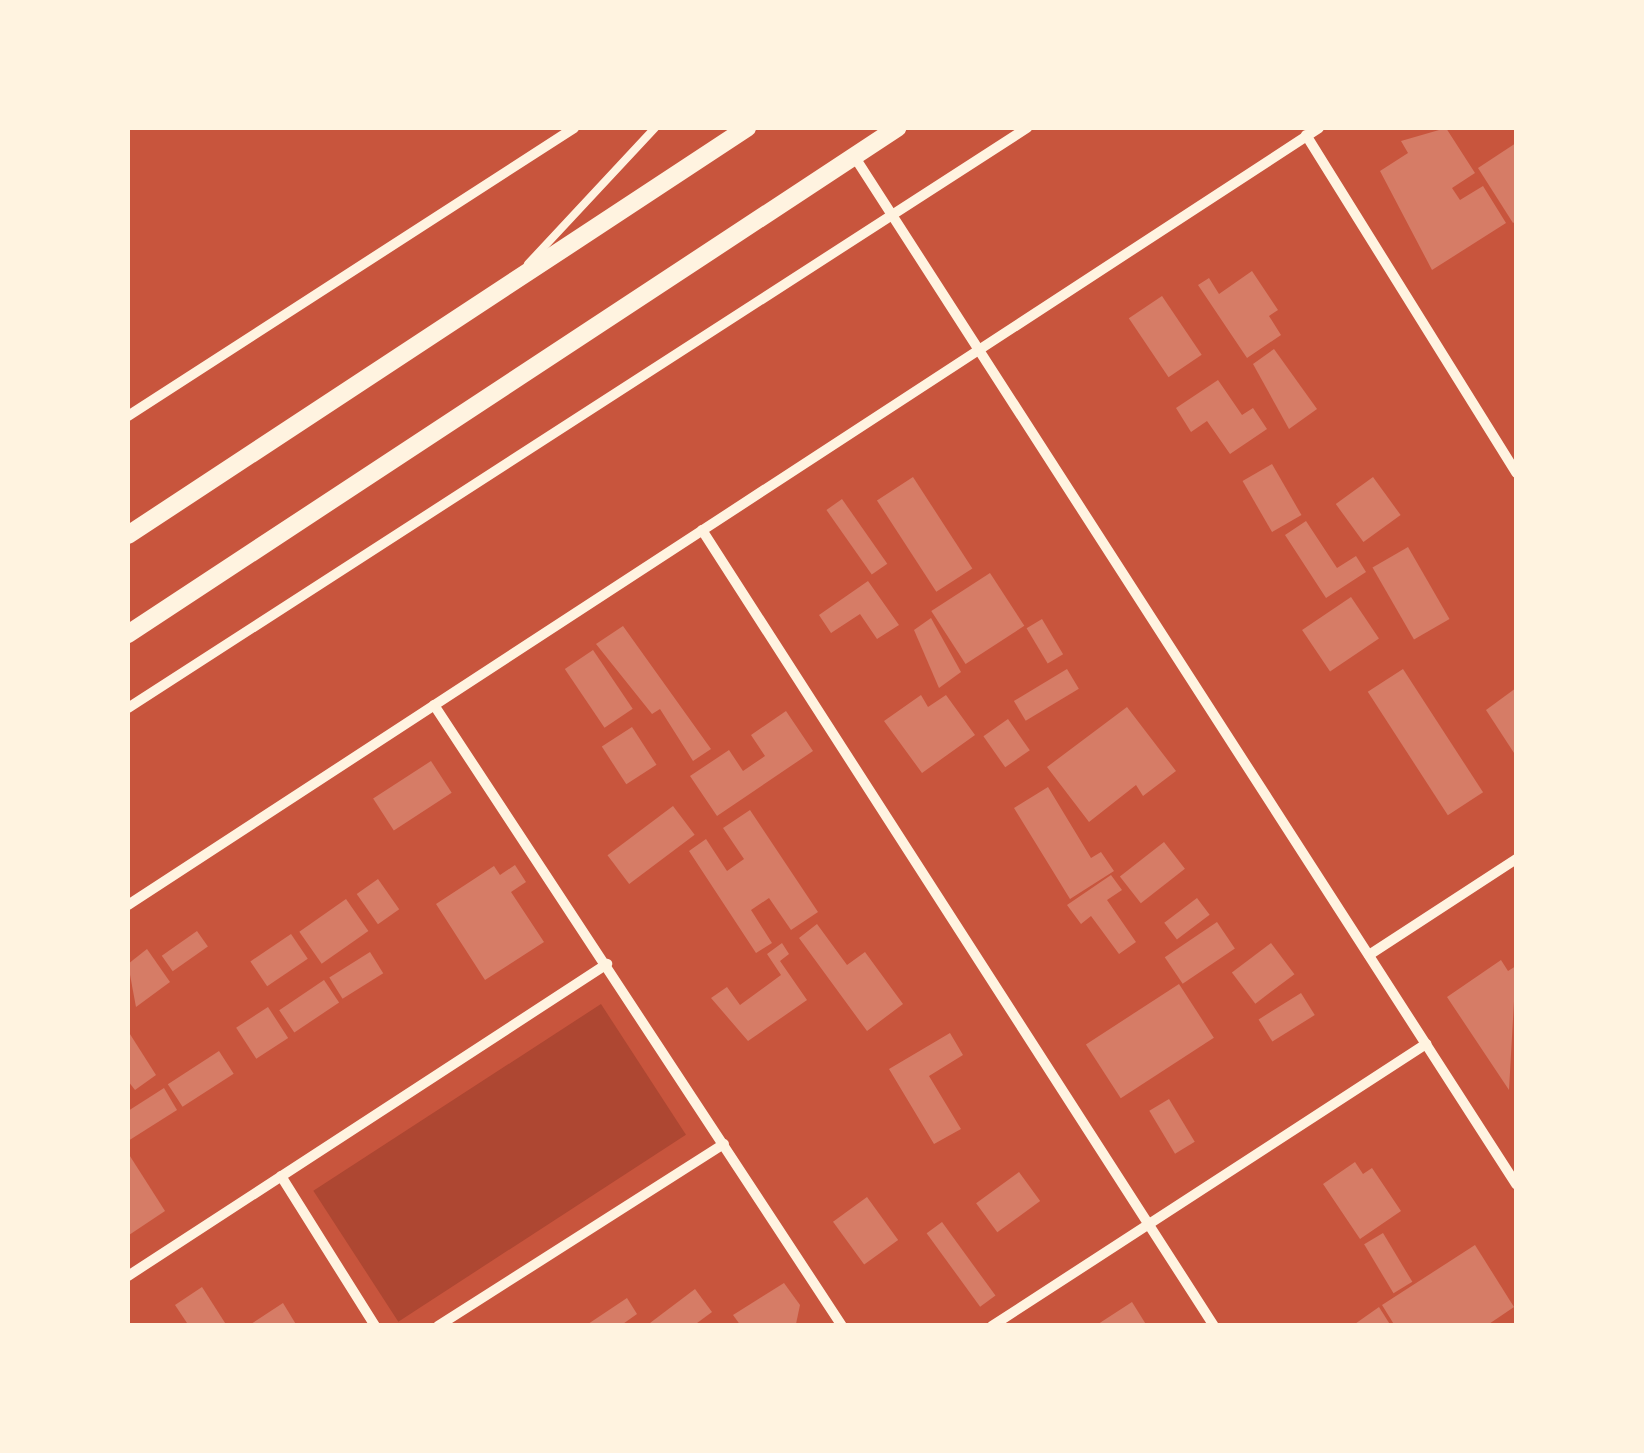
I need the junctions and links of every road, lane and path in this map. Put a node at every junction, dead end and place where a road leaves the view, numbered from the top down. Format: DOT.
graph roads {
  1 [pos="574,128"];
  2 [pos="655,128"];
  3 [pos="747,128"];
  4 [pos="898,128"];
  5 [pos="1028,128"];
  6 [pos="1318,128"];
  7 [pos="1306,136"];
  8 [pos="854,156"];
  9 [pos="892,215"];
  10 [pos="512,282"];
  11 [pos="979,349"];
  12 [pos="128,416"];
  13 [pos="1515,468"];
  14 [pos="702,530"];
  15 [pos="128,536"];
  16 [pos="128,634"];
  17 [pos="434,704"];
  18 [pos="128,708"];
  19 [pos="1516,859"];
  20 [pos="128,905"];
  21 [pos="1369,955"];
  22 [pos="607,964"];
  23 [pos="1426,1044"];
  24 [pos="724,1144"];
  25 [pos="281,1176"];
  26 [pos="1516,1184"];
  27 [pos="1149,1224"];
  28 [pos="128,1276"];
  29 [pos="376,1326"];
  30 [pos="438,1326"];
  31 [pos="842,1326"];
  32 [pos="992,1326"];
  33 [pos="1214,1326"];
  1 -- 12 [label="street"];
  2 -- 10 [label="lane"];
  3 -- 10 [label="street"];
  4 -- 8 [label="street"];
  5 -- 9 [label="street"];
  6 -- 7 [label="street"];
  7 -- 11 [label="street"];
  7 -- 13 [label="street"];
  8 -- 9 [label="street"];
  8 -- 16 [label="street"];
  9 -- 11 [label="street"];
  9 -- 18 [label="street"];
  10 -- 15 [label="street"];
  11 -- 14 [label="street"];
  11 -- 21 [label="street"];
  14 -- 17 [label="street"];
  14 -- 27 [label="street"];
  17 -- 20 [label="street"];
  17 -- 22 [label="street"];
  19 -- 21 [label="street"];
  21 -- 23 [label="street"];
  22 -- 24 [label="street"];
  22 -- 25 [label="street"];
  23 -- 26 [label="street"];
  23 -- 27 [label="street"];
  24 -- 30 [label="street"];
  24 -- 31 [label="street"];
  25 -- 28 [label="street"];
  25 -- 29 [label="street"];
  27 -- 32 [label="street"];
  27 -- 33 [label="street"];
}
